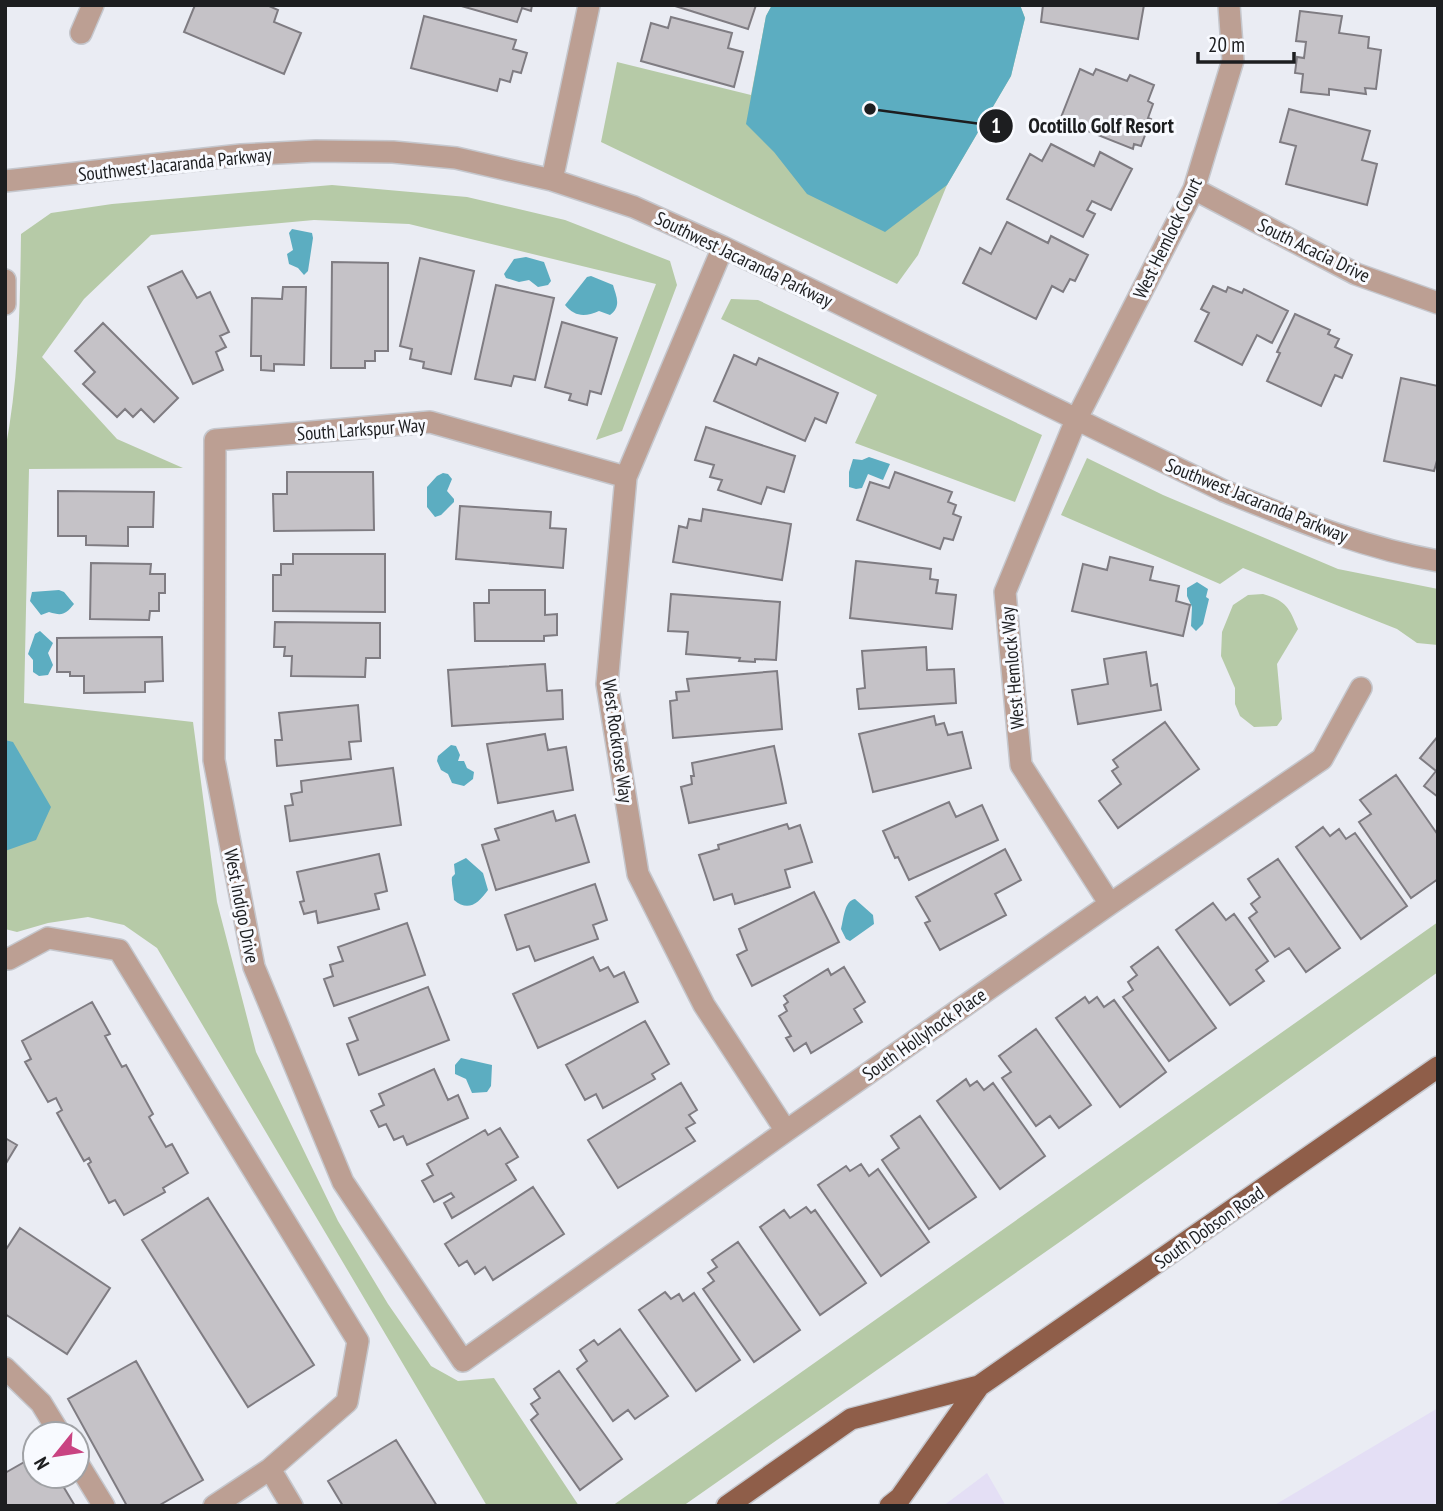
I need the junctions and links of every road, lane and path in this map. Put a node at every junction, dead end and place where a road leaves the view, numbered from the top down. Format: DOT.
graph roads {
  1 [pos="93,5"];
  2 [pos="589,5"];
  3 [pos="1229,5"];
  4 [pos="81,33"];
  5 [pos="552,180"];
  6 [pos="5,181"];
  7 [pos="1195,189"];
  8 [pos="723,247"];
  9 [pos="5,280"];
  10 [pos="1438,303"];
  11 [pos="5,304"];
  12 [pos="1076,420"];
  13 [pos="215,440"];
  14 [pos="626,477"];
  15 [pos="1438,561"];
  16 [pos="1361,688"];
  17 [pos="1110,904"];
  18 [pos="7,961"];
  19 [pos="1438,1067"];
  20 [pos="786,1131"];
  21 [pos="464,1361"];
  22 [pos="5,1368"];
  23 [pos="979,1386"];
  24 [pos="51,1420"];
  25 [pos="270,1469"];
  26 [pos="91,1485"];
  27 [pos="104,1506"];
  28 [pos="214,1506"];
  29 [pos="292,1506"];
  30 [pos="727,1506"];
  31 [pos="890,1506"];
  1 -- 4 [label="street"];
  2 -- 5 [label="street"];
  3 -- 7 [label="street, West Hemlock Court"];
  5 -- 6 [label="street, Southwest Jacaranda Parkway"];
  5 -- 8 [label="street, Southwest Jacaranda Parkway"];
  7 -- 10 [label="street, South Acacia Drive"];
  7 -- 12 [label="street, West Hemlock Court"];
  8 -- 12 [label="street, Southwest Jacaranda Parkway"];
  8 -- 14 [label="street, West Rockrose Way"];
  9 -- 11 [label="street"];
  12 -- 15 [label="street, Southwest Jacaranda Parkway"];
  12 -- 17 [label="street, West Hemlock Way"];
  13 -- 14 [label="street, South Larkspur Way"];
  13 -- 21 [label="street, West Indigo Drive"];
  14 -- 20 [label="street, West Rockrose Way"];
  16 -- 17 [label="street, South Hollyhock Place"];
  17 -- 20 [label="street, South Hollyhock Place"];
  18 -- 25 [label="street"];
  19 -- 23 [label="main road, South Dobson Road"];
  20 -- 21 [label="street, South Hollyhock Place"];
  22 -- 24 [label="street"];
  23 -- 30 [label="main road, South Dobson Road"];
  23 -- 31 [label="main road, South Dobson Road"];
  25 -- 28 [label="street"];
  25 -- 29 [label="street"];
  26 -- 27 [label="street"];
}
